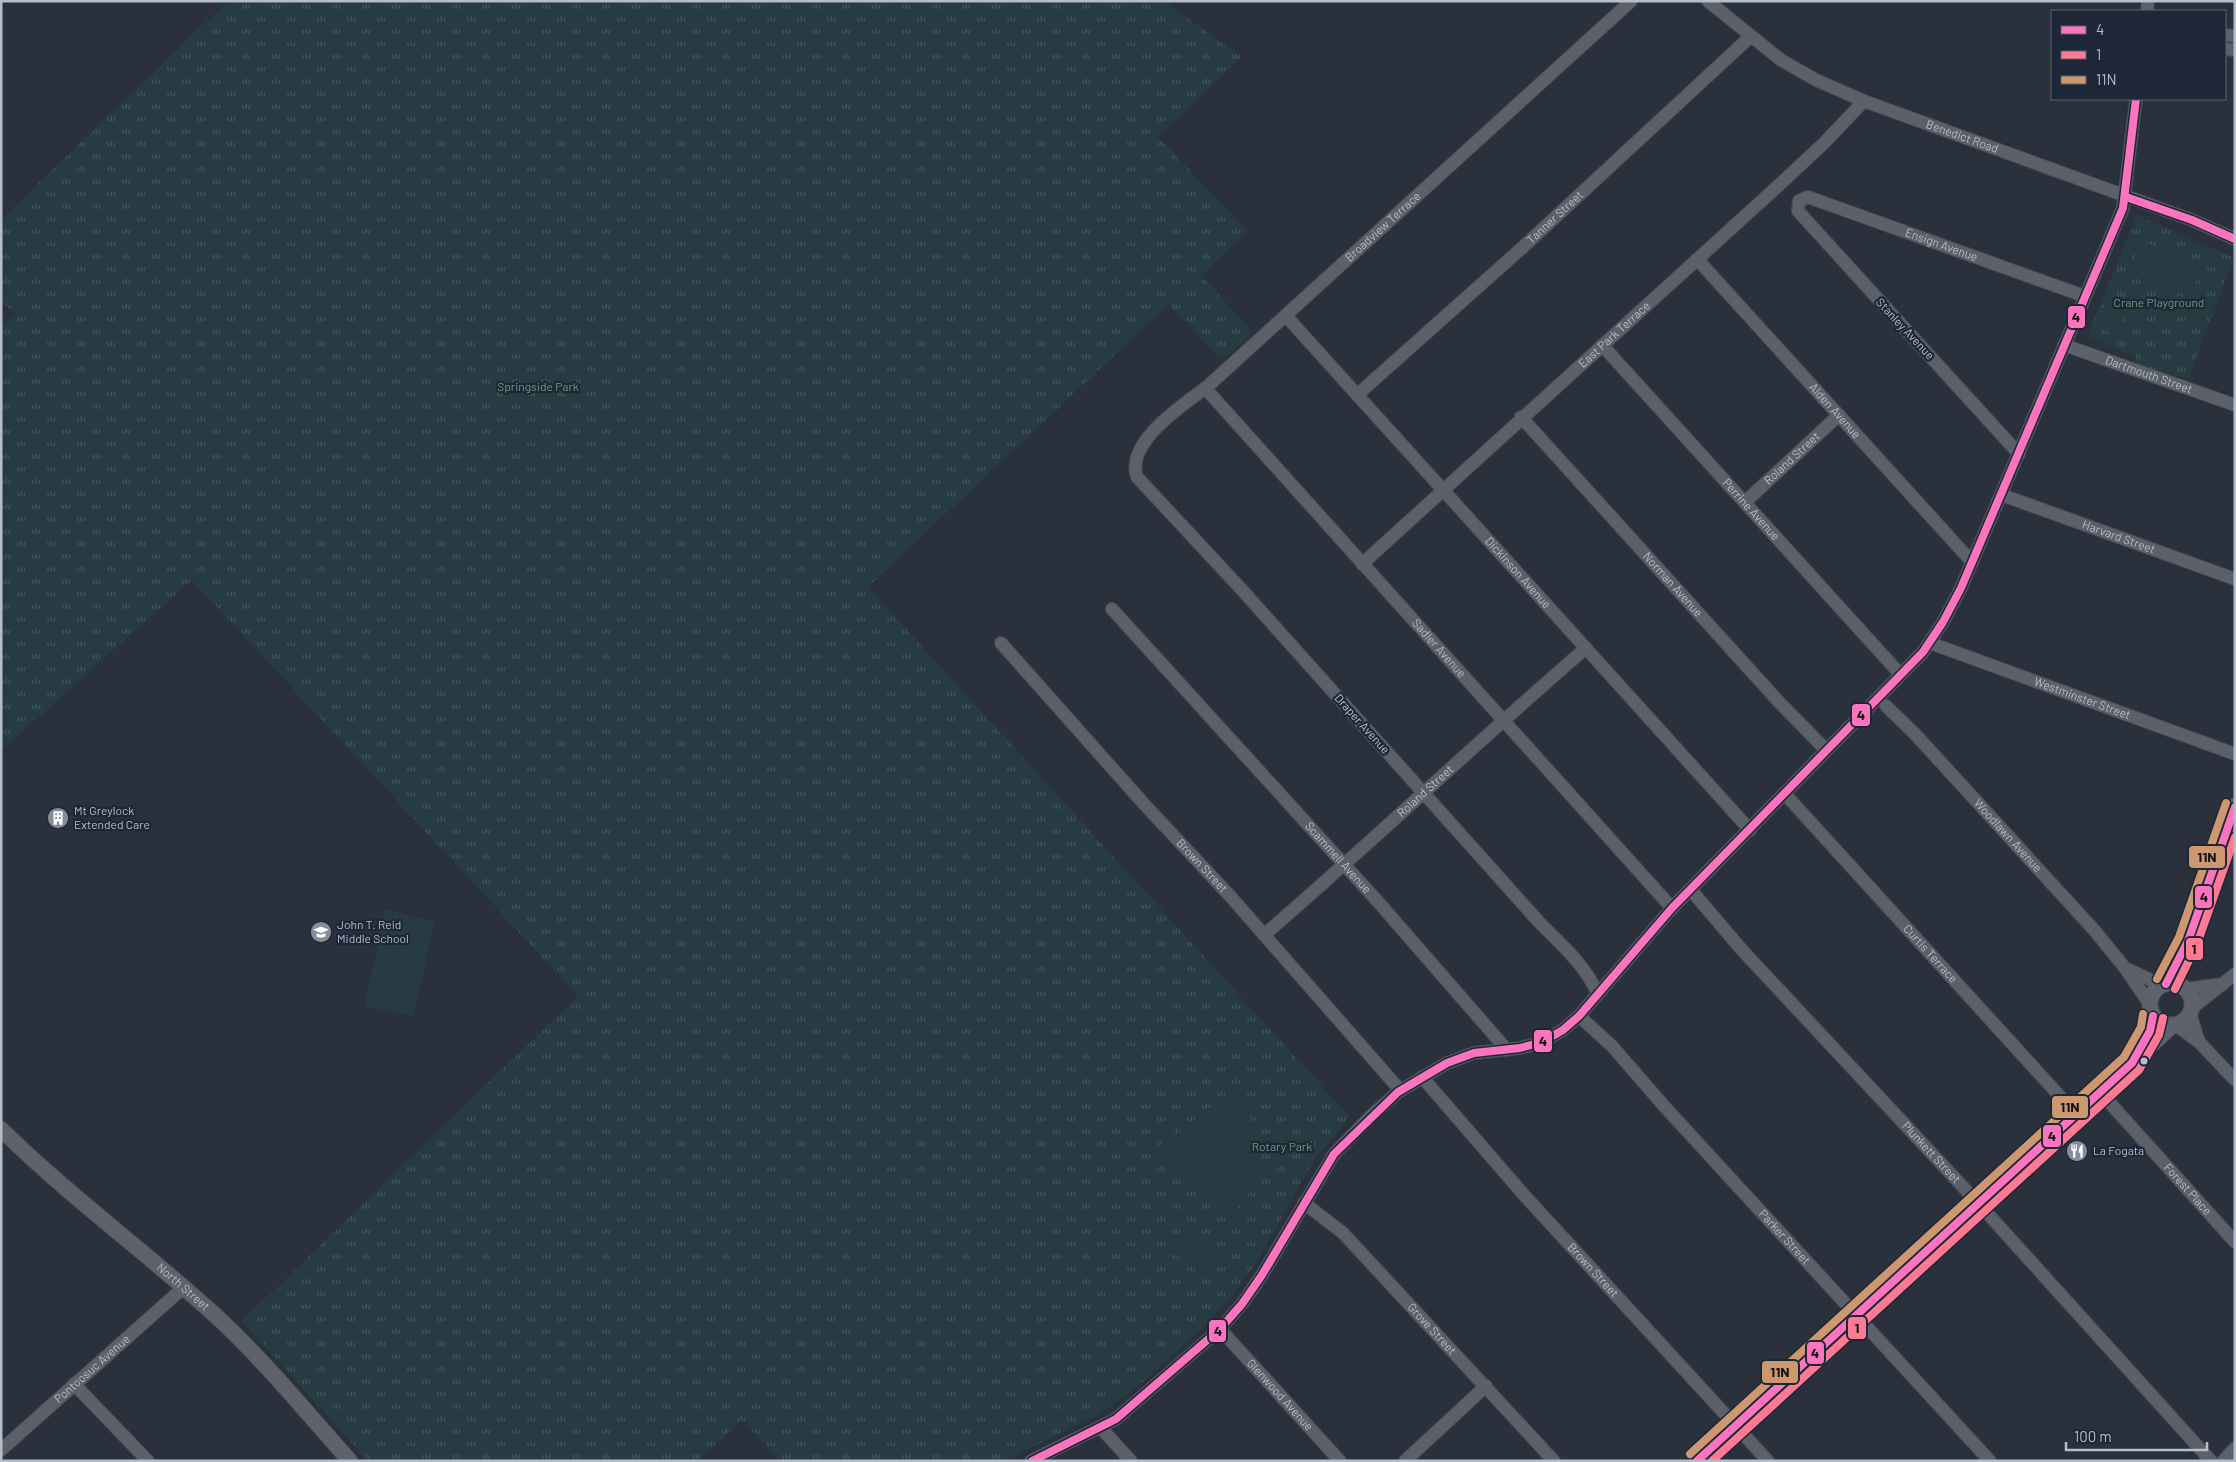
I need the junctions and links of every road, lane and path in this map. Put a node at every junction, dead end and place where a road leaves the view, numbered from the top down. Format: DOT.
graph roads {
  1 [pos="1632,1"];
  2 [pos="1708,1"];
  3 [pos="1750,37"];
  4 [pos="2136,100"];
  5 [pos="1864,101"];
  6 [pos="2126,197"];
  7 [pos="1799,201"];
  8 [pos="2235,239"];
  9 [pos="1697,259"];
  10 [pos="2084,296"];
  11 [pos="1286,316"];
  12 [pos="1602,345"];
  13 [pos="2064,345"];
  14 [pos="1205,388"];
  15 [pos="1357,395"];
  16 [pos="2235,405"];
  17 [pos="1839,415"];
  18 [pos="1521,417"];
  19 [pos="1138,453"];
  20 [pos="2019,454"];
  21 [pos="1443,490"];
  22 [pos="2002,495"];
  23 [pos="1745,502"];
  24 [pos="1972,562"];
  25 [pos="1362,564"];
  26 [pos="2235,579"];
  27 [pos="1112,609"];
  28 [pos="1001,643"];
  29 [pos="1930,643"];
  30 [pos="1586,648"];
  31 [pos="1900,674"];
  32 [pos="1886,706"];
  33 [pos="1503,719"];
  34 [pos="1826,750"];
  35 [pos="2235,754"];
  36 [pos="1423,792"];
  37 [pos="1785,794"];
  38 [pos="2235,806"];
  39 [pos="1750,830"];
  40 [pos="1345,865"];
  41 [pos="1691,890"];
  42 [pos="1672,908"];
  43 [pos="1264,935"];
  44 [pos="2188,941"];
  45 [pos="2125,968"];
  46 [pos="2235,974"];
  47 [pos="2164,984"];
  48 [pos="2223,984"];
  49 [pos="2184,988"];
  50 [pos="1598,994"];
  51 [pos="2151,1009"];
  52 [pos="2191,1011"];
  53 [pos="1579,1016"];
  54 [pos="2175,1026"];
  55 [pos="2198,1042"];
  56 [pos="1506,1050"];
  57 [pos="2132,1063"];
  58 [pos="1422,1076"];
  59 [pos="2235,1080"];
  60 [pos="1400,1090"];
  61 [pos="2100,1092"];
  62 [pos="2076,1114"];
  63 [pos="1,1129"];
  64 [pos="1304,1203"];
  65 [pos="1979,1204"];
  66 [pos="2235,1242"];
  67 [pos="183,1288"];
  68 [pos="1857,1314"];
  69 [pos="1220,1329"];
  70 [pos="74,1384"];
  71 [pos="1486,1386"];
  72 [pos="1736,1425"];
  73 [pos="1100,1427"];
  74 [pos="2235,1448"];
  75 [pos="1,1450"];
  76 [pos="148,1461"];
  77 [pos="350,1461"];
  78 [pos="1031,1461"];
  79 [pos="1131,1461"];
  80 [pos="1340,1461"];
  81 [pos="1404,1461"];
  82 [pos="1554,1461"];
  83 [pos="1697,1461"];
  84 [pos="1768,1461"];
  85 [pos="1990,1461"];
  86 [pos="2211,1461"];
  87 [pos="2223,1461"];
  1 -- 11 [label="street, Broadview Terrace"];
  2 -- 3 [label="street, Benedict Road"];
  3 -- 5 [label="street, Benedict Road"];
  3 -- 15 [label="street, Tanner Street"];
  4 -- 6 [label="street"];
  5 -- 6 [label="street, Benedict Road"];
  5 -- 9 [label="street, East Park Terrace"];
  6 -- 8 [label="street, Benedict Road"];
  6 -- 10 [label="street"];
  7 -- 10 [label="street, Ensign Avenue"];
  7 -- 20 [label="street, Stanley Avenue"];
  9 -- 12 [label="street, East Park Terrace"];
  9 -- 17 [label="street, Alden Avenue"];
  10 -- 13 [label="street"];
  11 -- 14 [label="street, Broadview Terrace"];
  11 -- 15 [label="street, Dickinson Avenue"];
  12 -- 18 [label="street, East Park Terrace"];
  12 -- 23 [label="street, Perrine Avenue"];
  13 -- 16 [label="street, Dartmouth Street"];
  13 -- 20 [label="street"];
  14 -- 19 [label="street, Broadview Terrace"];
  14 -- 25 [label="street, Sadler Avenue"];
  15 -- 21 [label="street, Dickinson Avenue"];
  17 -- 23 [label="street, Roland Street"];
  17 -- 24 [label="street, Alden Avenue"];
  18 -- 21 [label="street, East Park Terrace"];
  18 -- 34 [label="street, Norman Avenue"];
  19 -- 36 [label="street, Draper Avenue"];
  20 -- 22 [label="street"];
  21 -- 25 [label="street, East Park Terrace"];
  21 -- 30 [label="street, Dickinson Avenue"];
  22 -- 24 [label="street"];
  22 -- 26 [label="street, Harvard Street"];
  23 -- 31 [label="street, Perrine Avenue"];
  24 -- 29 [label="street"];
  25 -- 33 [label="street, Sadler Avenue"];
  27 -- 40 [label="street, Scammell Avenue"];
  28 -- 43 [label="street, Brown Street"];
  29 -- 31 [label="street"];
  29 -- 35 [label="street, Westminster Street"];
  30 -- 33 [label="street, Roland Street"];
  30 -- 39 [label="street, Dickinson Avenue"];
  31 -- 34 [label="street"];
  32 -- 45 [label="street, Woodlawn Avenue"];
  33 -- 36 [label="street, Roland Street"];
  33 -- 42 [label="street, Sadler Avenue"];
  34 -- 37 [label="street"];
  36 -- 40 [label="street, Roland Street"];
  36 -- 50 [label="street, Draper Avenue"];
  37 -- 39 [label="street"];
  37 -- 62 [label="street, Curtis Terrace"];
  38 -- 44 [label="main road"];
  39 -- 41 [label="street"];
  40 -- 43 [label="street, Roland Street"];
  40 -- 56 [label="street, Scammell Avenue"];
  41 -- 42 [label="street"];
  41 -- 65 [label="street, Plunkett Street"];
  42 -- 50 [label="street"];
  43 -- 60 [label="street, Brown Street"];
  44 -- 47 [label="main road"];
  44 -- 49 [label="main road"];
  45 -- 47 [label="street, Woodlawn Avenue"];
  45 -- 51 [label="street, Woodlawn Avenue"];
  46 -- 48 [label="street"];
  47 -- 49 [label="main road"];
  47 -- 51 [label="main road"];
  48 -- 49 [label="street"];
  48 -- 52 [label="street"];
  49 -- 52 [label="main road"];
  50 -- 53 [label="street"];
  51 -- 54 [label="main road"];
  51 -- 57 [label="main road"];
  52 -- 54 [label="main road"];
  52 -- 55 [label="street"];
  53 -- 56 [label="street"];
  53 -- 68 [label="street, Parker Street"];
  54 -- 55 [label="street"];
  54 -- 57 [label="main road"];
  55 -- 59 [label="street"];
  56 -- 58 [label="street"];
  57 -- 61 [label="main road"];
  58 -- 60 [label="street"];
  58 -- 72 [label="street, Brown Street"];
  60 -- 64 [label="street"];
  61 -- 62 [label="main road"];
  61 -- 66 [label="street, Forest Place"];
  62 -- 65 [label="main road"];
  63 -- 67 [label="main road, North Street"];
  64 -- 69 [label="street"];
  64 -- 71 [label="street, Grove Street"];
  65 -- 68 [label="main road"];
  65 -- 86 [label="street, Plunkett Street"];
  67 -- 70 [label="street, Pontoosuc Avenue"];
  67 -- 77 [label="main road, North Street"];
  68 -- 72 [label="main road"];
  68 -- 85 [label="street, Parker Street"];
  69 -- 73 [label="street"];
  69 -- 80 [label="street, Glenwood Avenue"];
  70 -- 75 [label="street, Pontoosuc Avenue"];
  70 -- 76 [label="street"];
  71 -- 81 [label="street"];
  71 -- 82 [label="street, Grove Street"];
  72 -- 83 [label="main road"];
  72 -- 84 [label="street, Brown Street"];
  73 -- 78 [label="street"];
  73 -- 79 [label="street"];
  74 -- 87 [label="street"];
}
